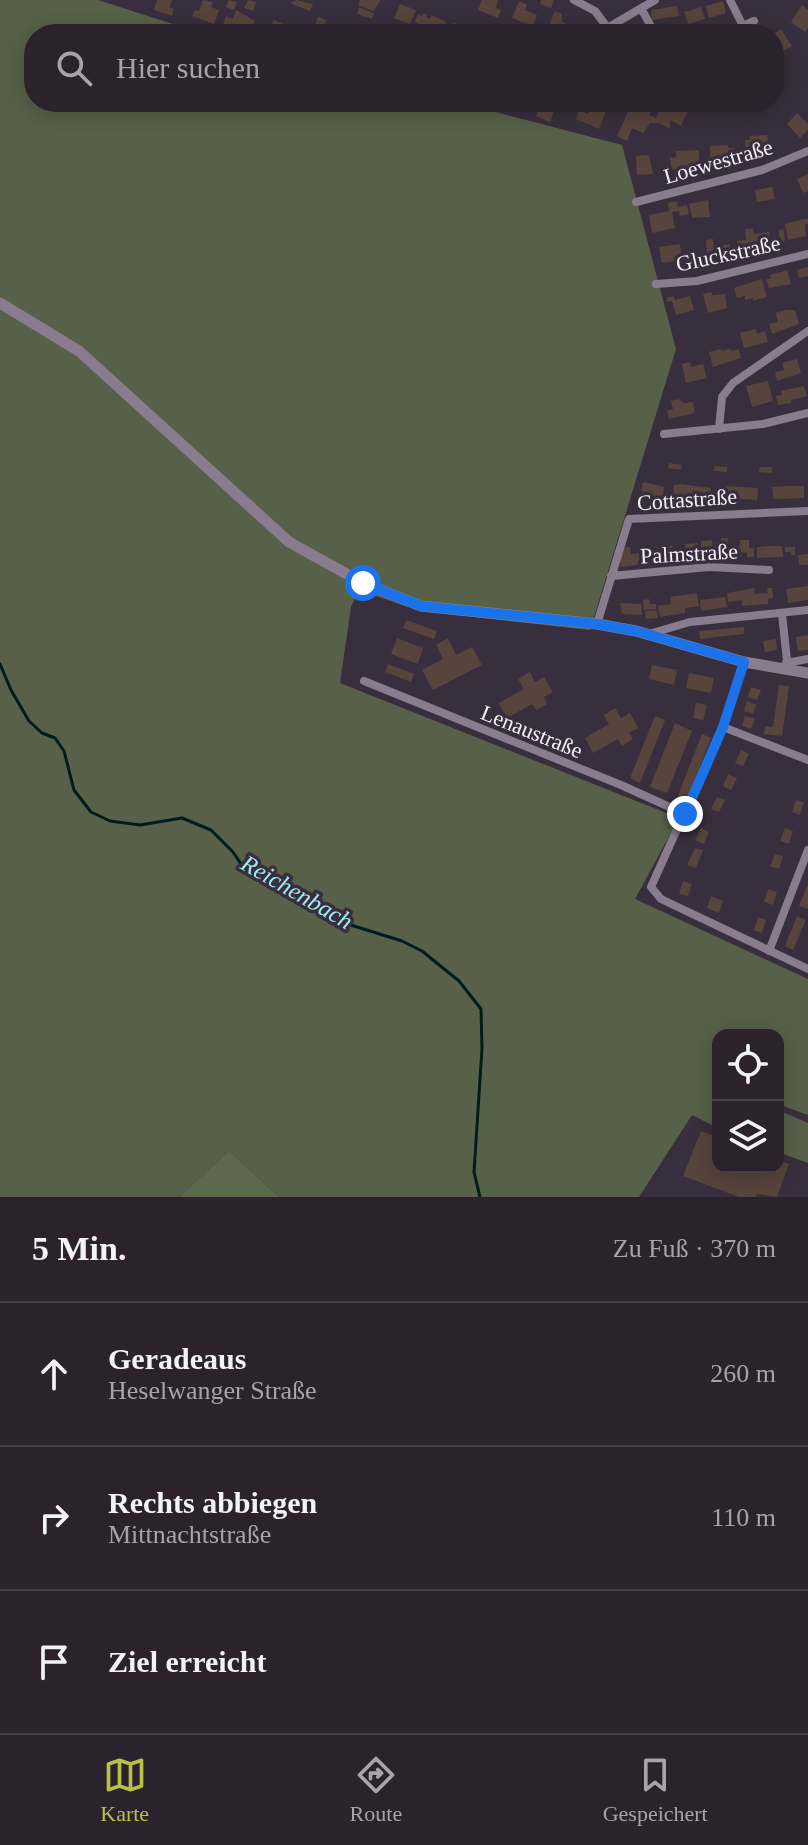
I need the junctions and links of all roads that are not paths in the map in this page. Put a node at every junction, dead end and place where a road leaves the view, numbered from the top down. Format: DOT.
graph roads {
  1 [pos="574,0"];
  2 [pos="655,0"];
  3 [pos="730,0"];
  4 [pos="641,8"];
  5 [pos="754,21"];
  6 [pos="605,24"];
  7 [pos="612,24"];
  8 [pos="650,24"];
  9 [pos="742,24"];
  10 [pos="747,24"];
  11 [pos="808,151"];
  12 [pos="636,202"];
  13 [pos="808,254"];
  14 [pos="656,284"];
  15 [pos="0,303"];
  16 [pos="808,331"];
  17 [pos="808,413"];
  18 [pos="719,429"];
  19 [pos="664,434"];
  20 [pos="808,511"];
  21 [pos="769,570"];
  22 [pos="611,576"];
  23 [pos="808,610"];
  24 [pos="782,614"];
  25 [pos="597,624"];
  26 [pos="648,635"];
  27 [pos="808,659"];
  28 [pos="744,662"];
  29 [pos="787,666"];
  30 [pos="808,673"];
  31 [pos="364,681"];
  32 [pos="723,727"];
  33 [pos="808,760"];
  34 [pos="685,814"];
  35 [pos="808,850"];
  36 [pos="769,951"];
  37 [pos="808,969"];
  1 -- 6 [label="street"];
  2 -- 4 [label="street"];
  3 -- 9 [label="street"];
  4 -- 7 [label="street"];
  4 -- 8 [label="street"];
  5 -- 10 [label="street"];
  11 -- 12 [label="street, Loewestraße"];
  13 -- 14 [label="street, Gluckstraße"];
  15 -- 25 [label="street"];
  16 -- 18 [label="street"];
  17 -- 18 [label="street"];
  18 -- 19 [label="street"];
  20 -- 22 [label="street, Cottastraße"];
  21 -- 22 [label="street, Palmstraße"];
  22 -- 25 [label="street, Cottastraße"];
  23 -- 24 [label="street"];
  24 -- 26 [label="street"];
  24 -- 29 [label="street"];
  25 -- 26 [label="street"];
  26 -- 28 [label="street"];
  27 -- 29 [label="street"];
  28 -- 29 [label="street"];
  28 -- 32 [label="street"];
  29 -- 30 [label="street"];
  31 -- 34 [label="street, Lenaustraße"];
  32 -- 33 [label="street"];
  32 -- 34 [label="street"];
  34 -- 36 [label="street"];
  35 -- 36 [label="street"];
  36 -- 37 [label="street"];
}
